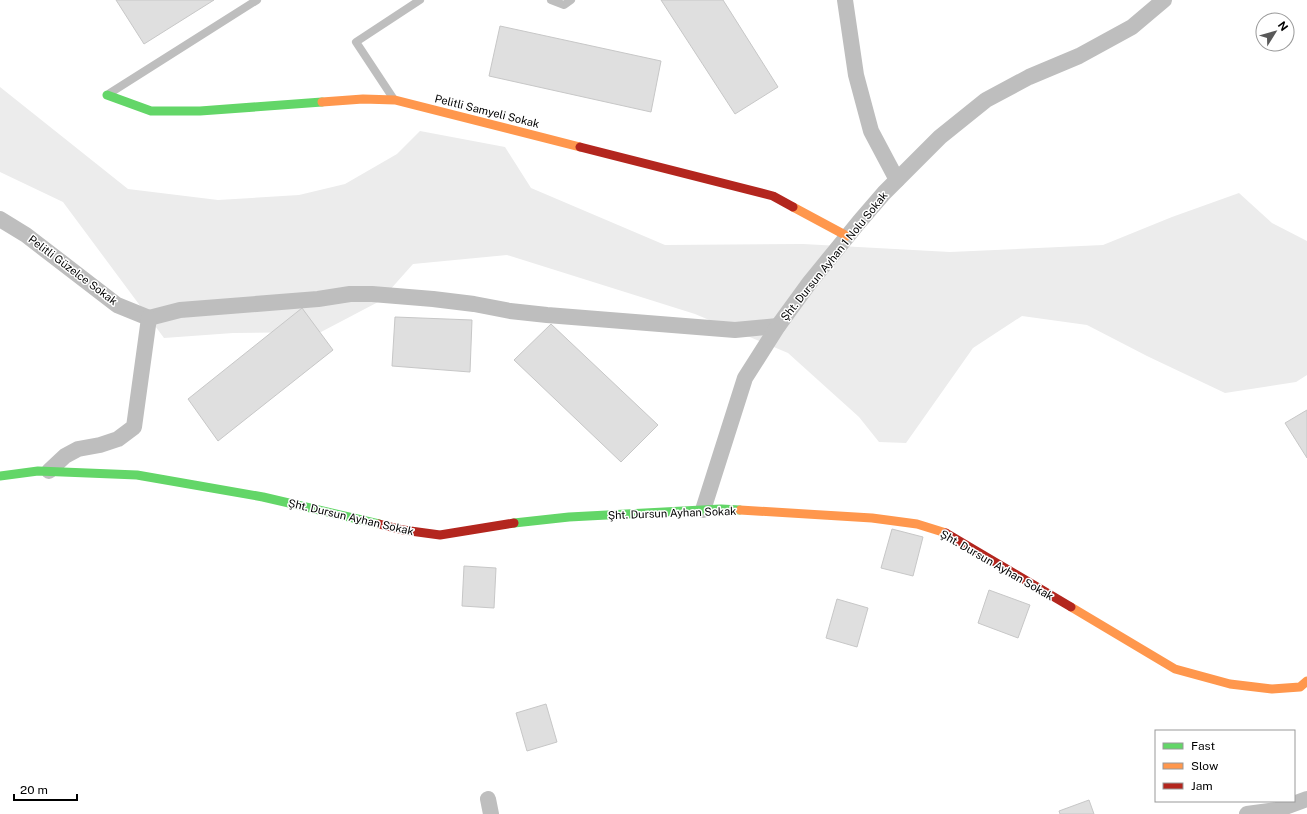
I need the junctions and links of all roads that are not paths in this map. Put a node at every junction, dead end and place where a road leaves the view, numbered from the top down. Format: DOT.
graph roads {
  1 [pos="257,0"];
  2 [pos="420,0"];
  3 [pos="551,0"];
  4 [pos="571,0"];
  5 [pos="845,0"];
  6 [pos="1164,0"];
  7 [pos="107,95"];
  8 [pos="395,100"];
  9 [pos="897,180"];
  10 [pos="0,219"];
  11 [pos="847,236"];
  12 [pos="149,318"];
  13 [pos="778,326"];
  14 [pos="48,471"];
  15 [pos="0,476"];
  16 [pos="703,510"];
  17 [pos="1307,681"];
  18 [pos="1307,799"];
  19 [pos="1247,814"];
  1 -- 7 [label="lane"];
  2 -- 8 [label="lane"];
  3 -- 4 [label="lane"];
  5 -- 9 [label="street"];
  6 -- 9 [label="street, Şht. Dursun Ayhan 1 Nolu Sokak"];
  7 -- 8 [label="street, Pelitli Samyeli Sokak"];
  8 -- 11 [label="street, Pelitli Samyeli Sokak"];
  9 -- 11 [label="street, Şht. Dursun Ayhan 1 Nolu Sokak"];
  10 -- 12 [label="street, Pelitli Güzelce Sokak"];
  11 -- 13 [label="street, Şht. Dursun Ayhan 1 Nolu Sokak"];
  12 -- 13 [label="street"];
  12 -- 14 [label="street"];
  13 -- 16 [label="street, Şht. Dursun Ayhan 1 Nolu Sokak"];
  14 -- 15 [label="street, Şht. Dursun Ayhan Sokak"];
  14 -- 16 [label="street, Şht. Dursun Ayhan Sokak"];
  16 -- 17 [label="street, Şht. Dursun Ayhan Sokak"];
  18 -- 19 [label="street"];
}
